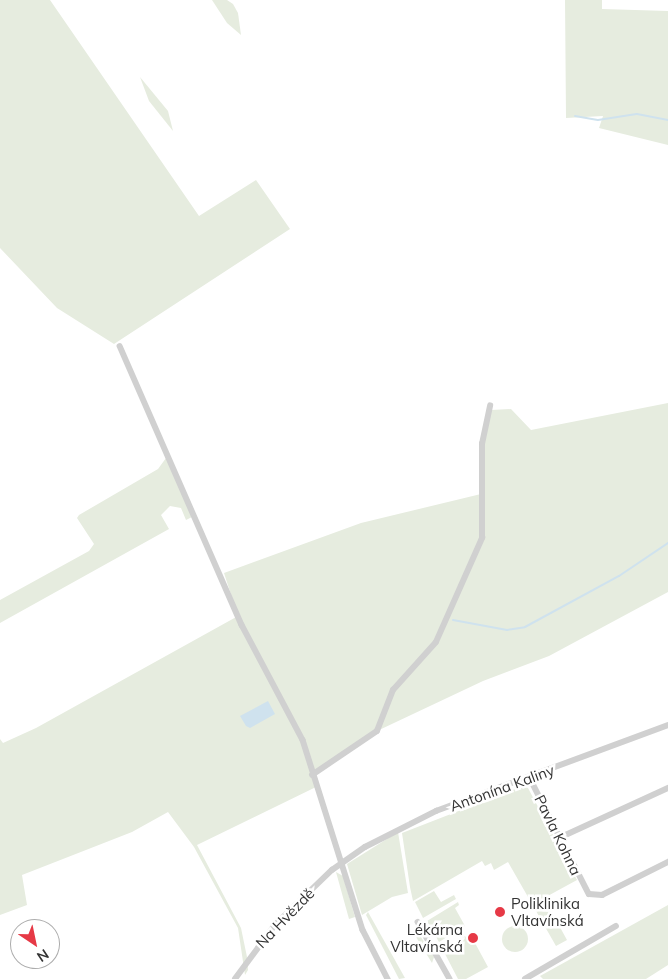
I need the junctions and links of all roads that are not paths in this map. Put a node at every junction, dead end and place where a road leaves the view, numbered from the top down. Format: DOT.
graph roads {
  1 [pos="120,346"];
  2 [pos="490,406"];
  3 [pos="668,725"];
  4 [pos="312,775"];
  5 [pos="530,778"];
  6 [pos="668,788"];
  7 [pos="559,838"];
  8 [pos="668,862"];
  9 [pos="342,863"];
  10 [pos="418,922"];
  11 [pos="616,926"];
  12 [pos="235,979"];
  13 [pos="388,979"];
  14 [pos="450,979"];
  15 [pos="525,979"];
  1 -- 4 [label="street"];
  2 -- 4 [label="street"];
  3 -- 5 [label="street, Antonína Kaliny"];
  4 -- 9 [label="street"];
  5 -- 7 [label="street, Pavla Kohna"];
  5 -- 9 [label="street, Antonína Kaliny"];
  6 -- 7 [label="street"];
  7 -- 8 [label="street, Pavla Kohna"];
  9 -- 12 [label="street, Na Hvězdě"];
  9 -- 13 [label="street"];
  10 -- 14 [label="street"];
  11 -- 15 [label="street"];
}
